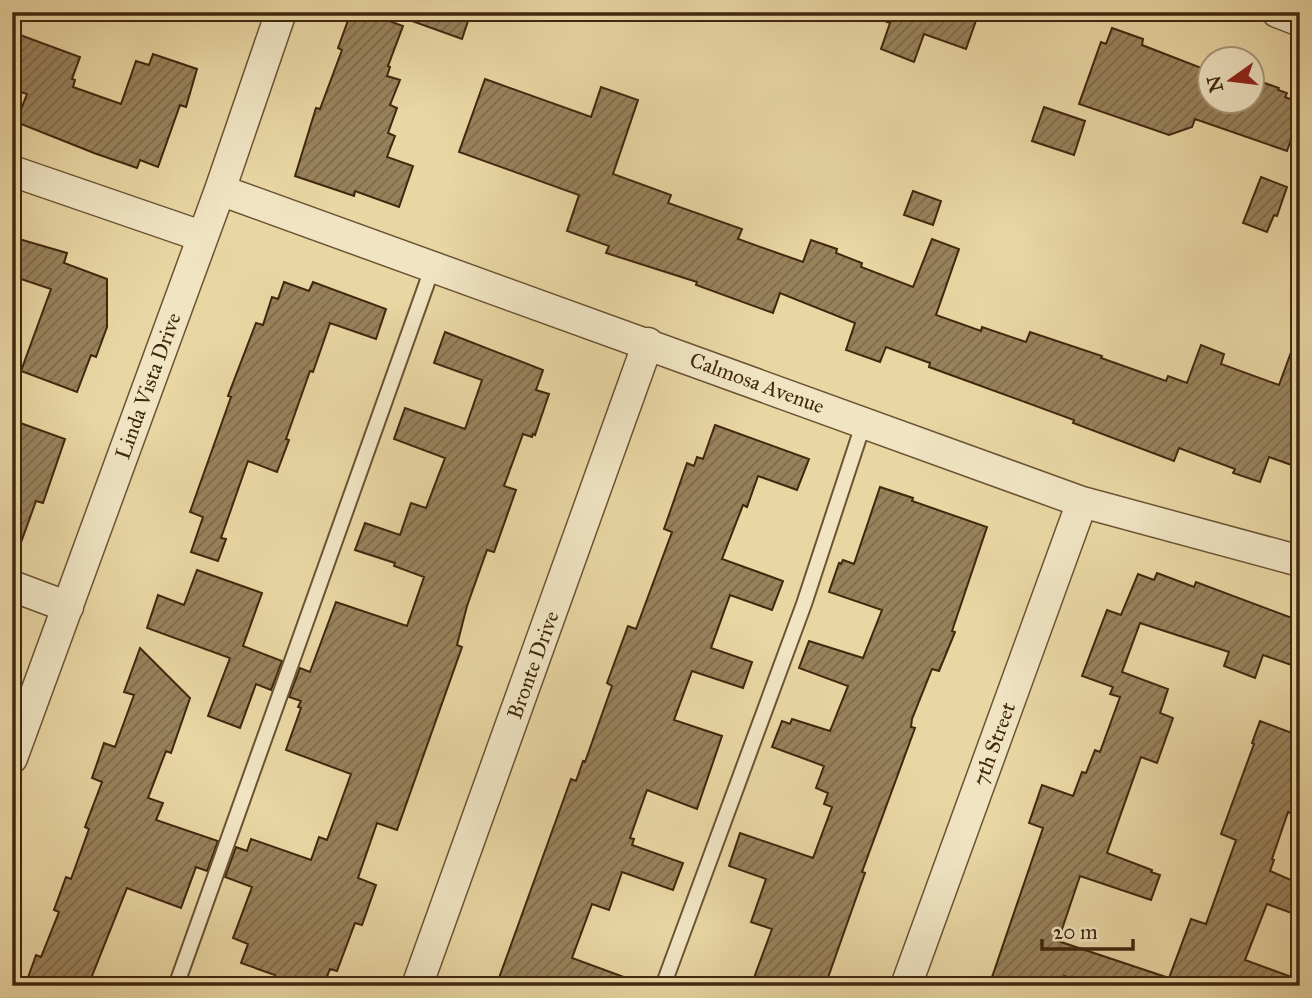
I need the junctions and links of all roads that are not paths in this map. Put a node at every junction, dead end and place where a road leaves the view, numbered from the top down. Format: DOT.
graph roads {
  1 [pos="281,12"];
  2 [pos="1277,12"];
  3 [pos="1300,21"];
  4 [pos="12,171"];
  5 [pos="219,190"];
  6 [pos="201,236"];
  7 [pos="433,266"];
  8 [pos="648,343"];
  9 [pos="864,422"];
  10 [pos="1082,502"];
  11 [pos="1300,561"];
  12 [pos="12,586"];
  13 [pos="68,607"];
  14 [pos="12,758"];
  15 [pos="176,986"];
  16 [pos="417,986"];
  17 [pos="663,986"];
  18 [pos="906,986"];
  1 -- 5 [label="street, Linda Vista Drive"];
  2 -- 3 [label="street"];
  4 -- 6 [label="street"];
  5 -- 6 [label="street, Linda Vista Drive"];
  5 -- 7 [label="street, Calmosa Avenue"];
  6 -- 13 [label="street, Linda Vista Drive"];
  7 -- 8 [label="street, Calmosa Avenue"];
  7 -- 15 [label="lane"];
  8 -- 9 [label="street, Calmosa Avenue"];
  8 -- 16 [label="street, Bronte Drive"];
  9 -- 10 [label="street, Calmosa Avenue"];
  9 -- 17 [label="lane"];
  10 -- 11 [label="street, Calmosa Avenue"];
  10 -- 18 [label="street, 7th Street"];
  12 -- 13 [label="street"];
  13 -- 14 [label="street, Linda Vista Drive"];
}
